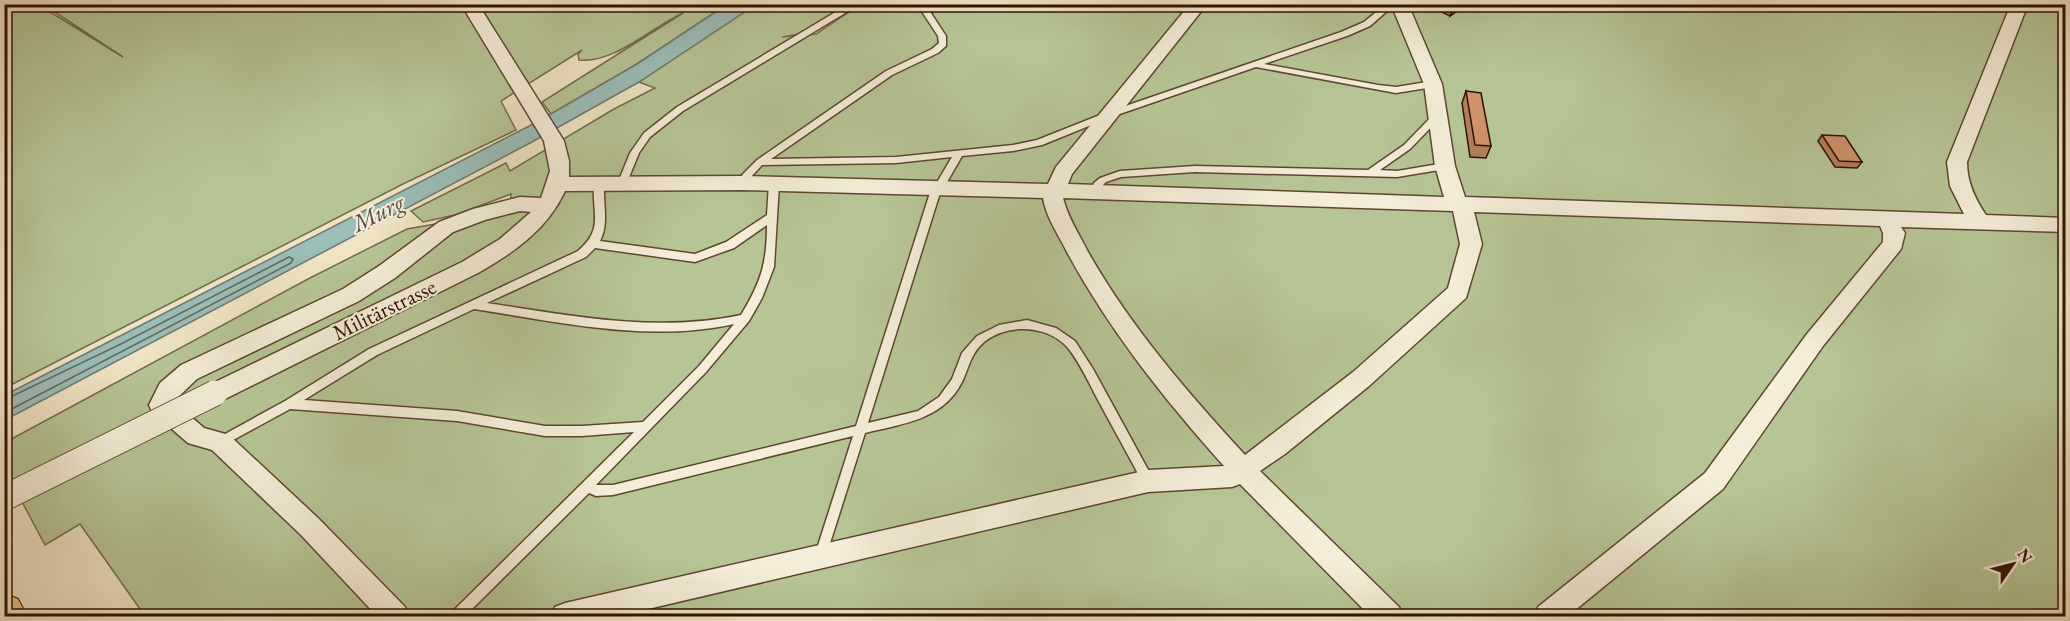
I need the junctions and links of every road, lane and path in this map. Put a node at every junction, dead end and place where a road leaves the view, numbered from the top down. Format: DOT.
graph roads {
  1 [pos="469,4"];
  2 [pos="856,4"];
  3 [pos="921,4"];
  4 [pos="1199,4"];
  5 [pos="1391,4"];
  6 [pos="1399,4"];
  7 [pos="2020,4"];
  8 [pos="1256,65"];
  9 [pos="1433,84"];
  10 [pos="1108,115"];
  11 [pos="1438,115"];
  12 [pos="959,153"];
  13 [pos="760,162"];
  14 [pos="1445,166"];
  15 [pos="1370,174"];
  16 [pos="742,183"];
  17 [pos="558,184"];
  18 [pos="599,184"];
  19 [pos="774,184"];
  20 [pos="621,185"];
  21 [pos="938,189"];
  22 [pos="1055,191"];
  23 [pos="1096,192"];
  24 [pos="1459,204"];
  25 [pos="547,205"];
  26 [pos="770,218"];
  27 [pos="1887,219"];
  28 [pos="1980,222"];
  29 [pos="2066,225"];
  30 [pos="595,244"];
  31 [pos="472,305"];
  32 [pos="745,318"];
  33 [pos="289,404"];
  34 [pos="646,426"];
  35 [pos="860,431"];
  36 [pos="220,442"];
  37 [pos="1242,470"];
  38 [pos="1148,481"];
  39 [pos="587,486"];
  40 [pos="4,498"];
  41 [pos="820,558"];
  42 [pos="4,612"];
  43 [pos="7,616"];
  44 [pos="395,616"];
  45 [pos="457,616"];
  46 [pos="565,616"];
  47 [pos="1389,616"];
  48 [pos="1548,616"];
  1 -- 17 [label="street, Militärstrasse"];
  2 -- 20 [label="lane"];
  3 -- 13 [label="lane"];
  4 -- 10 [label="street"];
  5 -- 8 [label="lane"];
  6 -- 9 [label="street"];
  7 -- 28 [label="street"];
  8 -- 9 [label="lane"];
  8 -- 10 [label="lane"];
  9 -- 11 [label="street"];
  10 -- 12 [label="lane"];
  10 -- 22 [label="street"];
  11 -- 14 [label="street"];
  11 -- 15 [label="lane"];
  12 -- 13 [label="lane"];
  12 -- 21 [label="lane"];
  13 -- 16 [label="lane"];
  14 -- 15 [label="lane"];
  14 -- 24 [label="street"];
  15 -- 23 [label="lane"];
  16 -- 19 [label="street"];
  16 -- 20 [label="street"];
  17 -- 18 [label="street"];
  17 -- 25 [label="street, Militärstrasse"];
  18 -- 20 [label="street"];
  18 -- 30 [label="lane"];
  19 -- 21 [label="street"];
  19 -- 26 [label="lane"];
  21 -- 22 [label="street"];
  21 -- 35 [label="lane"];
  22 -- 23 [label="street"];
  22 -- 37 [label="street"];
  23 -- 24 [label="street"];
  24 -- 27 [label="street"];
  24 -- 37 [label="street"];
  25 -- 36 [label="street"];
  25 -- 40 [label="street, Militärstrasse, bridge"];
  26 -- 30 [label="lane"];
  26 -- 32 [label="lane"];
  27 -- 28 [label="street"];
  27 -- 48 [label="street"];
  28 -- 29 [label="street"];
  30 -- 31 [label="lane"];
  31 -- 32 [label="lane"];
  31 -- 33 [label="lane"];
  32 -- 34 [label="lane"];
  33 -- 34 [label="lane"];
  33 -- 36 [label="lane"];
  34 -- 39 [label="lane"];
  35 -- 38 [label="lane"];
  35 -- 39 [label="lane"];
  35 -- 41 [label="lane"];
  36 -- 44 [label="street"];
  37 -- 38 [label="street"];
  37 -- 47 [label="street"];
  38 -- 41 [label="street"];
  39 -- 45 [label="lane"];
  41 -- 46 [label="street"];
  42 -- 43 [label="highway"];
}
